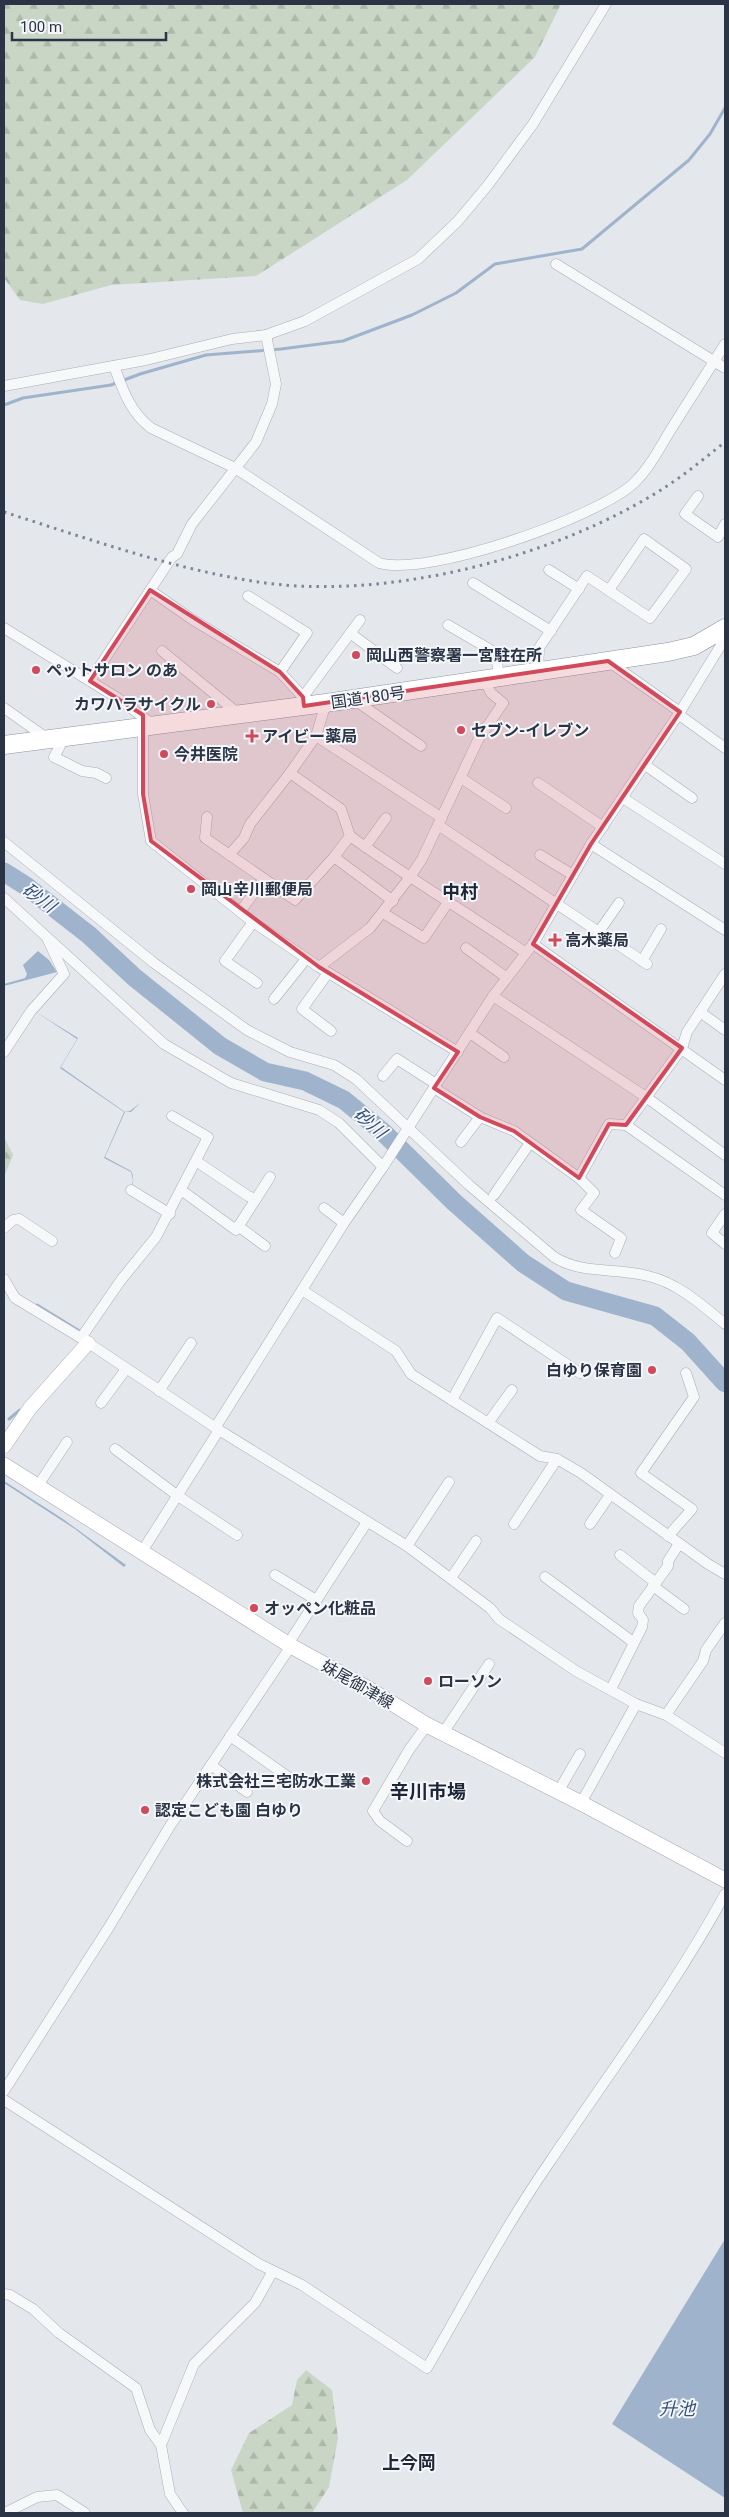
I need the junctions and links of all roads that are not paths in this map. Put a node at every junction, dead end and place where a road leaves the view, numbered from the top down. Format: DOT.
graph roads {
  1 [pos="606,4"];
  2 [pos="556,264"];
  3 [pos="266,335"];
  4 [pos="725,344"];
  5 [pos="714,361"];
  6 [pos="114,366"];
  7 [pos="725,368"];
  8 [pos="4,386"];
  9 [pos="235,468"];
  10 [pos="698,496"];
  11 [pos="725,524"];
  12 [pos="549,570"];
  13 [pos="474,583"];
  14 [pos="579,589"];
  15 [pos="150,590"];
  16 [pos="609,590"];
  17 [pos="248,596"];
  18 [pos="360,620"];
  19 [pos="448,625"];
  20 [pos="4,628"];
  21 [pos="722,630"];
  22 [pos="551,632"];
  23 [pos="350,633"];
  24 [pos="162,651"];
  25 [pos="608,661"];
  26 [pos="397,668"];
  27 [pos="280,672"];
  28 [pos="538,672"];
  29 [pos="491,679"];
  30 [pos="90,681"];
  31 [pos="353,699"];
  32 [pos="304,701"];
  33 [pos="326,703"];
  34 [pos="4,708"];
  35 [pos="679,713"];
  36 [pos="239,715"];
  37 [pos="149,727"];
  38 [pos="316,736"];
  39 [pos="54,739"];
  40 [pos="4,745"];
  41 [pos="421,746"];
  42 [pos="725,748"];
  43 [pos="645,765"];
  44 [pos="290,773"];
  45 [pos="106,778"];
  46 [pos="460,778"];
  47 [pos="538,784"];
  48 [pos="623,798"];
  49 [pos="692,798"];
  50 [pos="506,808"];
  51 [pos="207,817"];
  52 [pos="386,818"];
  53 [pos="440,822"];
  54 [pos="603,827"];
  55 [pos="350,836"];
  56 [pos="4,842"];
  57 [pos="591,844"];
  58 [pos="365,847"];
  59 [pos="229,855"];
  60 [pos="540,855"];
  61 [pos="334,857"];
  62 [pos="725,864"];
  63 [pos="573,875"];
  64 [pos="410,877"];
  65 [pos="264,879"];
  66 [pos="4,898"];
  67 [pos="393,901"];
  68 [pos="450,901"];
  69 [pos="619,903"];
  70 [pos="556,905"];
  71 [pos="240,912"];
  72 [pos="383,913"];
  73 [pos="254,922"];
  74 [pos="661,929"];
  75 [pos="725,930"];
  76 [pos="598,932"];
  77 [pos="46,934"];
  78 [pos="532,944"];
  79 [pos="466,948"];
  80 [pos="526,953"];
  81 [pos="306,959"];
  82 [pos="319,967"];
  83 [pos="328,973"];
  84 [pos="725,974"];
  85 [pos="507,978"];
  86 [pos="257,983"];
  87 [pos="493,996"];
  88 [pos="274,999"];
  89 [pos="700,1012"];
  90 [pos="725,1030"];
  91 [pos="331,1031"];
  92 [pos="470,1033"];
  93 [pos="682,1048"];
  94 [pos="4,1052"];
  95 [pos="458,1052"];
  96 [pos="504,1057"];
  97 [pos="383,1076"];
  98 [pos="725,1080"];
  99 [pos="435,1086"];
  100 [pos="646,1097"];
  101 [pos="172,1116"];
  102 [pos="480,1117"];
  103 [pos="626,1124"];
  104 [pos="407,1129"];
  105 [pos="461,1142"];
  106 [pos="530,1143"];
  107 [pos="725,1154"];
  108 [pos="196,1161"];
  109 [pos="385,1165"];
  110 [pos="270,1177"];
  111 [pos="579,1178"];
  112 [pos="131,1190"];
  113 [pos="181,1190"];
  114 [pos="494,1195"];
  115 [pos="725,1195"];
  116 [pos="256,1199"];
  117 [pos="324,1208"];
  118 [pos="170,1214"];
  119 [pos="725,1214"];
  120 [pos="344,1223"];
  121 [pos="238,1226"];
  122 [pos="4,1228"];
  123 [pos="52,1241"];
  124 [pos="725,1244"];
  125 [pos="265,1246"];
  126 [pos="615,1253"];
  127 [pos="4,1279"];
  128 [pos="302,1290"];
  129 [pos="725,1324"];
  130 [pos="84,1341"];
  131 [pos="191,1343"];
  132 [pos="126,1368"];
  133 [pos="580,1373"];
  134 [pos="686,1373"];
  135 [pos="512,1390"];
  136 [pos="159,1391"];
  137 [pos="452,1400"];
  138 [pos="101,1403"];
  139 [pos="488,1423"];
  140 [pos="217,1429"];
  141 [pos="67,1442"];
  142 [pos="4,1446"];
  143 [pos="115,1449"];
  144 [pos="557,1459"];
  145 [pos="4,1465"];
  146 [pos="449,1482"];
  147 [pos="37,1487"];
  148 [pos="610,1494"];
  149 [pos="178,1496"];
  150 [pos="366,1522"];
  151 [pos="514,1524"];
  152 [pos="590,1524"];
  153 [pos="237,1534"];
  154 [pos="668,1536"];
  155 [pos="476,1541"];
  156 [pos="679,1544"];
  157 [pos="407,1546"];
  158 [pos="141,1553"];
  159 [pos="620,1555"];
  160 [pos="725,1574"];
  161 [pos="275,1575"];
  162 [pos="545,1577"];
  163 [pos="452,1578"];
  164 [pos="654,1584"];
  165 [pos="316,1600"];
  166 [pos="684,1609"];
  167 [pos="725,1623"];
  168 [pos="633,1642"];
  169 [pos="289,1645"];
  170 [pos="489,1664"];
  171 [pos="611,1690"];
  172 [pos="636,1704"];
  173 [pos="666,1715"];
  174 [pos="428,1725"];
  175 [pos="443,1733"];
  176 [pos="230,1736"];
  177 [pos="723,1748"];
  178 [pos="580,1754"];
  179 [pos="211,1765"];
  180 [pos="294,1782"];
  181 [pos="246,1792"];
  182 [pos="558,1792"];
  183 [pos="581,1803"];
  184 [pos="407,1841"];
  185 [pos="725,1880"];
  186 [pos="725,1894"];
  187 [pos="4,2091"];
  188 [pos="4,2100"];
  189 [pos="273,2271"];
  190 [pos="4,2294"];
  191 [pos="161,2445"];
  192 [pos="8,2510"];
  193 [pos="85,2513"];
  194 [pos="183,2513"];
  1 -- 3 [label="street"];
  2 -- 5 [label="street"];
  3 -- 6 [label="street"];
  3 -- 9 [label="street"];
  4 -- 5 [label="street"];
  5 -- 7 [label="street"];
  5 -- 9 [label="street"];
  6 -- 8 [label="street"];
  6 -- 9 [label="street"];
  9 -- 15 [label="street"];
  10 -- 11 [label="street"];
  12 -- 14 [label="street"];
  13 -- 22 [label="street"];
  14 -- 16 [label="street"];
  14 -- 22 [label="street"];
  15 -- 27 [label="street"];
  15 -- 30 [label="street"];
  16 -- 16 [label="street"];
  17 -- 27 [label="street"];
  18 -- 23 [label="street"];
  19 -- 29 [label="street"];
  20 -- 30 [label="street"];
  21 -- 25 [label="highway, 国道180号"];
  21 -- 35 [label="street"];
  22 -- 28 [label="street"];
  23 -- 26 [label="street"];
  23 -- 32 [label="street"];
  24 -- 36 [label="street"];
  25 -- 28 [label="highway, 国道180号"];
  25 -- 35 [label="street"];
  27 -- 32 [label="street"];
  28 -- 29 [label="highway, 国道180号"];
  29 -- 31 [label="highway, 国道180号"];
  29 -- 46 [label="street"];
  30 -- 37 [label="street"];
  31 -- 33 [label="highway, 国道180号"];
  31 -- 41 [label="street"];
  32 -- 33 [label="highway, 国道180号"];
  32 -- 36 [label="highway, 国道180号"];
  33 -- 38 [label="street"];
  34 -- 39 [label="street"];
  35 -- 42 [label="street"];
  35 -- 43 [label="street"];
  36 -- 37 [label="highway, 国道180号"];
  37 -- 39 [label="highway, 国道180号"];
  37 -- 71 [label="street"];
  38 -- 44 [label="street"];
  38 -- 53 [label="street"];
  39 -- 40 [label="highway, 国道180号"];
  39 -- 45 [label="street"];
  43 -- 48 [label="street"];
  43 -- 49 [label="street"];
  44 -- 55 [label="street"];
  44 -- 59 [label="street"];
  46 -- 50 [label="street"];
  46 -- 53 [label="street"];
  47 -- 54 [label="street"];
  48 -- 54 [label="street"];
  48 -- 62 [label="street"];
  51 -- 59 [label="street"];
  52 -- 58 [label="street"];
  53 -- 64 [label="street"];
  53 -- 70 [label="street"];
  54 -- 57 [label="street"];
  55 -- 58 [label="street"];
  55 -- 61 [label="street"];
  56 -- 104 [label="street"];
  57 -- 63 [label="street"];
  57 -- 75 [label="street"];
  58 -- 64 [label="street"];
  59 -- 65 [label="street"];
  60 -- 63 [label="street"];
  61 -- 65 [label="street"];
  61 -- 67 [label="street"];
  63 -- 70 [label="street"];
  64 -- 67 [label="street"];
  64 -- 68 [label="street"];
  65 -- 71 [label="street"];
  66 -- 77 [label="street"];
  67 -- 72 [label="street"];
  68 -- 72 [label="street"];
  68 -- 80 [label="street"];
  69 -- 76 [label="street"];
  70 -- 76 [label="street"];
  70 -- 78 [label="street"];
  71 -- 73 [label="street"];
  72 -- 82 [label="street"];
  73 -- 81 [label="street"];
  73 -- 86 [label="street"];
  74 -- 76 [label="street"];
  77 -- 94 [label="street"];
  77 -- 109 [label="street"];
  78 -- 80 [label="street"];
  78 -- 93 [label="street"];
  79 -- 85 [label="street"];
  80 -- 85 [label="street"];
  81 -- 82 [label="street"];
  81 -- 88 [label="street"];
  82 -- 83 [label="street"];
  83 -- 91 [label="street"];
  83 -- 95 [label="street"];
  84 -- 89 [label="street"];
  85 -- 87 [label="street"];
  87 -- 92 [label="street"];
  87 -- 100 [label="street"];
  89 -- 90 [label="street"];
  89 -- 93 [label="street"];
  92 -- 95 [label="street"];
  92 -- 96 [label="street"];
  93 -- 98 [label="street"];
  93 -- 100 [label="street"];
  95 -- 99 [label="street"];
  97 -- 99 [label="street"];
  99 -- 102 [label="street"];
  99 -- 104 [label="street"];
  100 -- 103 [label="street"];
  100 -- 107 [label="street"];
  101 -- 108 [label="street"];
  102 -- 105 [label="street"];
  102 -- 106 [label="street"];
  103 -- 111 [label="street"];
  103 -- 115 [label="street"];
  104 -- 109 [label="street"];
  104 -- 129 [label="street"];
  106 -- 111 [label="street"];
  106 -- 114 [label="street"];
  108 -- 113 [label="street"];
  108 -- 116 [label="street"];
  109 -- 120 [label="street"];
  110 -- 116 [label="street"];
  111 -- 126 [label="street"];
  112 -- 118 [label="street"];
  113 -- 118 [label="street"];
  113 -- 121 [label="street"];
  116 -- 121 [label="street"];
  117 -- 120 [label="street"];
  118 -- 130 [label="street"];
  119 -- 124 [label="street"];
  120 -- 128 [label="street"];
  121 -- 125 [label="street"];
  122 -- 123 [label="street"];
  127 -- 130 [label="street"];
  128 -- 137 [label="street"];
  128 -- 140 [label="street"];
  130 -- 132 [label="street"];
  130 -- 142 [label="street"];
  131 -- 136 [label="street"];
  132 -- 136 [label="street"];
  132 -- 138 [label="street"];
  133 -- 137 [label="street"];
  134 -- 154 [label="street"];
  135 -- 139 [label="street"];
  136 -- 140 [label="street"];
  137 -- 139 [label="street"];
  139 -- 144 [label="street"];
  140 -- 149 [label="street"];
  140 -- 150 [label="street"];
  141 -- 147 [label="street"];
  143 -- 149 [label="street"];
  144 -- 148 [label="street"];
  144 -- 151 [label="street"];
  145 -- 147 [label="main road, 妹尾御津線"];
  146 -- 157 [label="street"];
  147 -- 158 [label="main road, 妹尾御津線"];
  148 -- 152 [label="street"];
  148 -- 154 [label="street"];
  149 -- 153 [label="street"];
  149 -- 158 [label="street"];
  150 -- 157 [label="street"];
  150 -- 165 [label="street"];
  154 -- 156 [label="street"];
  155 -- 163 [label="street"];
  156 -- 160 [label="street"];
  156 -- 164 [label="street"];
  157 -- 163 [label="street"];
  158 -- 169 [label="main road, 妹尾御津線"];
  159 -- 164 [label="street"];
  161 -- 165 [label="street"];
  162 -- 168 [label="street"];
  163 -- 171 [label="street"];
  164 -- 166 [label="street"];
  164 -- 168 [label="street"];
  165 -- 169 [label="street"];
  167 -- 173 [label="street"];
  168 -- 171 [label="street"];
  169 -- 174 [label="main road, 妹尾御津線"];
  169 -- 176 [label="street"];
  170 -- 175 [label="street"];
  171 -- 172 [label="street"];
  172 -- 173 [label="street"];
  172 -- 183 [label="street"];
  173 -- 177 [label="street"];
  174 -- 175 [label="main road, 妹尾御津線"];
  174 -- 184 [label="street"];
  175 -- 182 [label="main road, 妹尾御津線"];
  176 -- 179 [label="street"];
  176 -- 180 [label="street"];
  178 -- 182 [label="street"];
  179 -- 181 [label="street"];
  179 -- 187 [label="street"];
  182 -- 183 [label="main road, 妹尾御津線"];
  183 -- 185 [label="main road, 妹尾御津線"];
  186 -- 189 [label="street"];
  188 -- 189 [label="street"];
  189 -- 191 [label="street"];
  190 -- 191 [label="street"];
  191 -- 194 [label="street"];
  192 -- 193 [label="street"];
}
